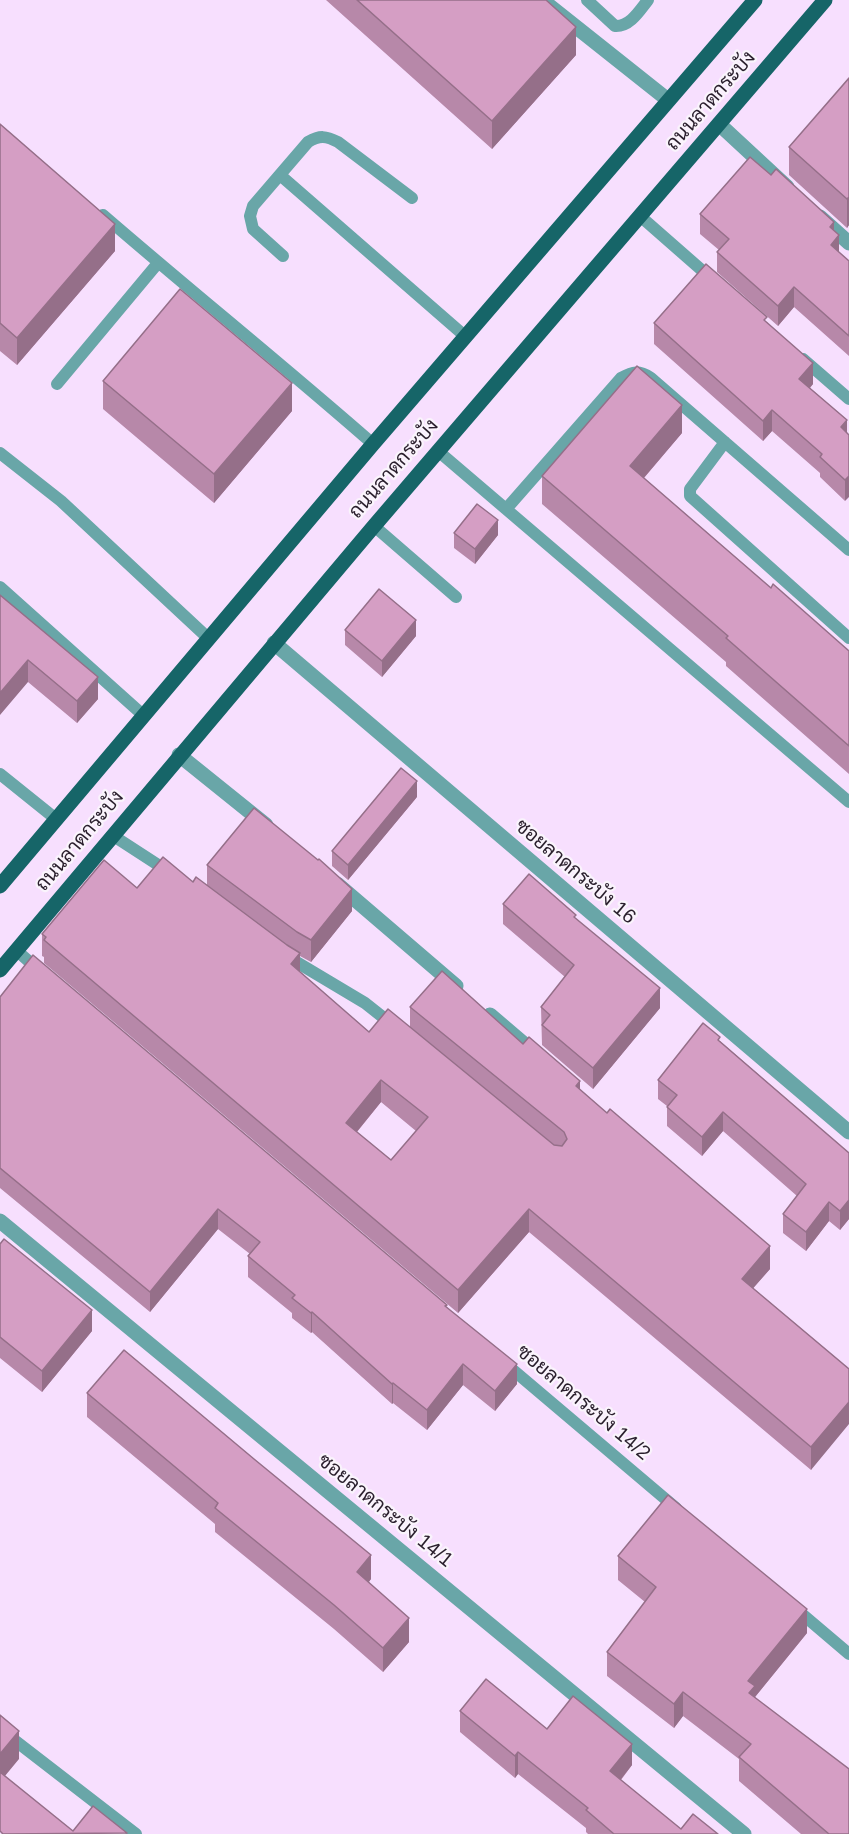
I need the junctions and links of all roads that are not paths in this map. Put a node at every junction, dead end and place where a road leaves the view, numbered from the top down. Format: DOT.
graph roads {
  1 [pos="542,0"];
  2 [pos="587,0"];
  3 [pos="648,0"];
  4 [pos="755,0"];
  5 [pos="825,0"];
  6 [pos="668,100"];
  7 [pos="718,124"];
  8 [pos="280,175"];
  9 [pos="412,198"];
  10 [pos="94,207"];
  11 [pos="640,216"];
  12 [pos="849,243"];
  13 [pos="283,256"];
  14 [pos="158,263"];
  15 [pos="726,291"];
  16 [pos="466,337"];
  17 [pos="796,353"];
  18 [pos="57,384"];
  19 [pos="849,399"];
  20 [pos="725,442"];
  21 [pos="373,444"];
  22 [pos="438,451"];
  23 [pos="0,453"];
  24 [pos="507,508"];
  25 [pos="374,526"];
  26 [pos="849,550"];
  27 [pos="0,587"];
  28 [pos="456,597"];
  29 [pos="208,638"];
  30 [pos="849,638"];
  31 [pos="274,643"];
  32 [pos="143,716"];
  33 [pos="179,755"];
  34 [pos="0,774"];
  35 [pos="849,802"];
  36 [pos="56,819"];
  37 [pos="277,834"];
  38 [pos="112,835"];
  39 [pos="322,871"];
  40 [pos="179,878"];
  41 [pos="0,886"];
  42 [pos="274,947"];
  43 [pos="16,950"];
  44 [pos="0,970"];
  45 [pos="52,980"];
  46 [pos="400,1030"];
  47 [pos="548,1064"];
  48 [pos="849,1132"];
  49 [pos="0,1221"];
  50 [pos="501,1360"];
  51 [pos="684,1514"];
  52 [pos="785,1599"];
  53 [pos="849,1654"];
  54 [pos="0,1729"];
  55 [pos="136,1834"];
  56 [pos="744,1834"];
  1 -- 6 [label="street"];
  2 -- 3 [label="lane"];
  4 -- 6 [label="main road, ถนนลาดกระบัง"];
  5 -- 7 [label="main road, ถนนลาดกระบัง"];
  6 -- 16 [label="main road, ถนนลาดกระบัง"];
  7 -- 11 [label="main road, ถนนลาดกระบัง"];
  7 -- 12 [label="street"];
  8 -- 9 [label="lane"];
  8 -- 13 [label="lane"];
  8 -- 16 [label="lane"];
  10 -- 14 [label="lane"];
  11 -- 15 [label="lane"];
  11 -- 22 [label="main road, ถนนลาดกระบัง"];
  14 -- 18 [label="lane"];
  14 -- 21 [label="lane"];
  16 -- 21 [label="main road, ถนนลาดกระบัง"];
  17 -- 19 [label="lane"];
  20 -- 24 [label="lane"];
  20 -- 26 [label="lane"];
  20 -- 30 [label="lane"];
  21 -- 29 [label="main road, ถนนลาดกระบัง"];
  22 -- 24 [label="lane"];
  22 -- 25 [label="main road, ถนนลาดกระบัง"];
  23 -- 29 [label="lane"];
  24 -- 35 [label="lane"];
  25 -- 28 [label="lane"];
  25 -- 31 [label="main road, ถนนลาดกระบัง"];
  27 -- 32 [label="lane"];
  29 -- 32 [label="main road, ถนนลาดกระบัง"];
  31 -- 33 [label="main road, ถนนลาดกระบัง"];
  31 -- 48 [label="street, ซอยลาดกระบัง 16"];
  32 -- 36 [label="main road, ถนนลาดกระบัง"];
  33 -- 37 [label="street"];
  33 -- 38 [label="main road, ถนนลาดกระบัง"];
  34 -- 36 [label="lane"];
  36 -- 41 [label="main road, ถนนลาดกระบัง"];
  38 -- 40 [label="lane"];
  38 -- 43 [label="main road, ถนนลาดกระบัง"];
  39 -- 47 [label="street"];
  42 -- 46 [label="lane"];
  43 -- 44 [label="main road, ถนนลาดกระบัง"];
  43 -- 45 [label="lane"];
  49 -- 56 [label="street, ซอยลาดกระบัง 14/1"];
  50 -- 51 [label="lane, ซอยลาดกระบัง 14/2"];
  52 -- 53 [label="lane"];
  54 -- 55 [label="lane"];
}
